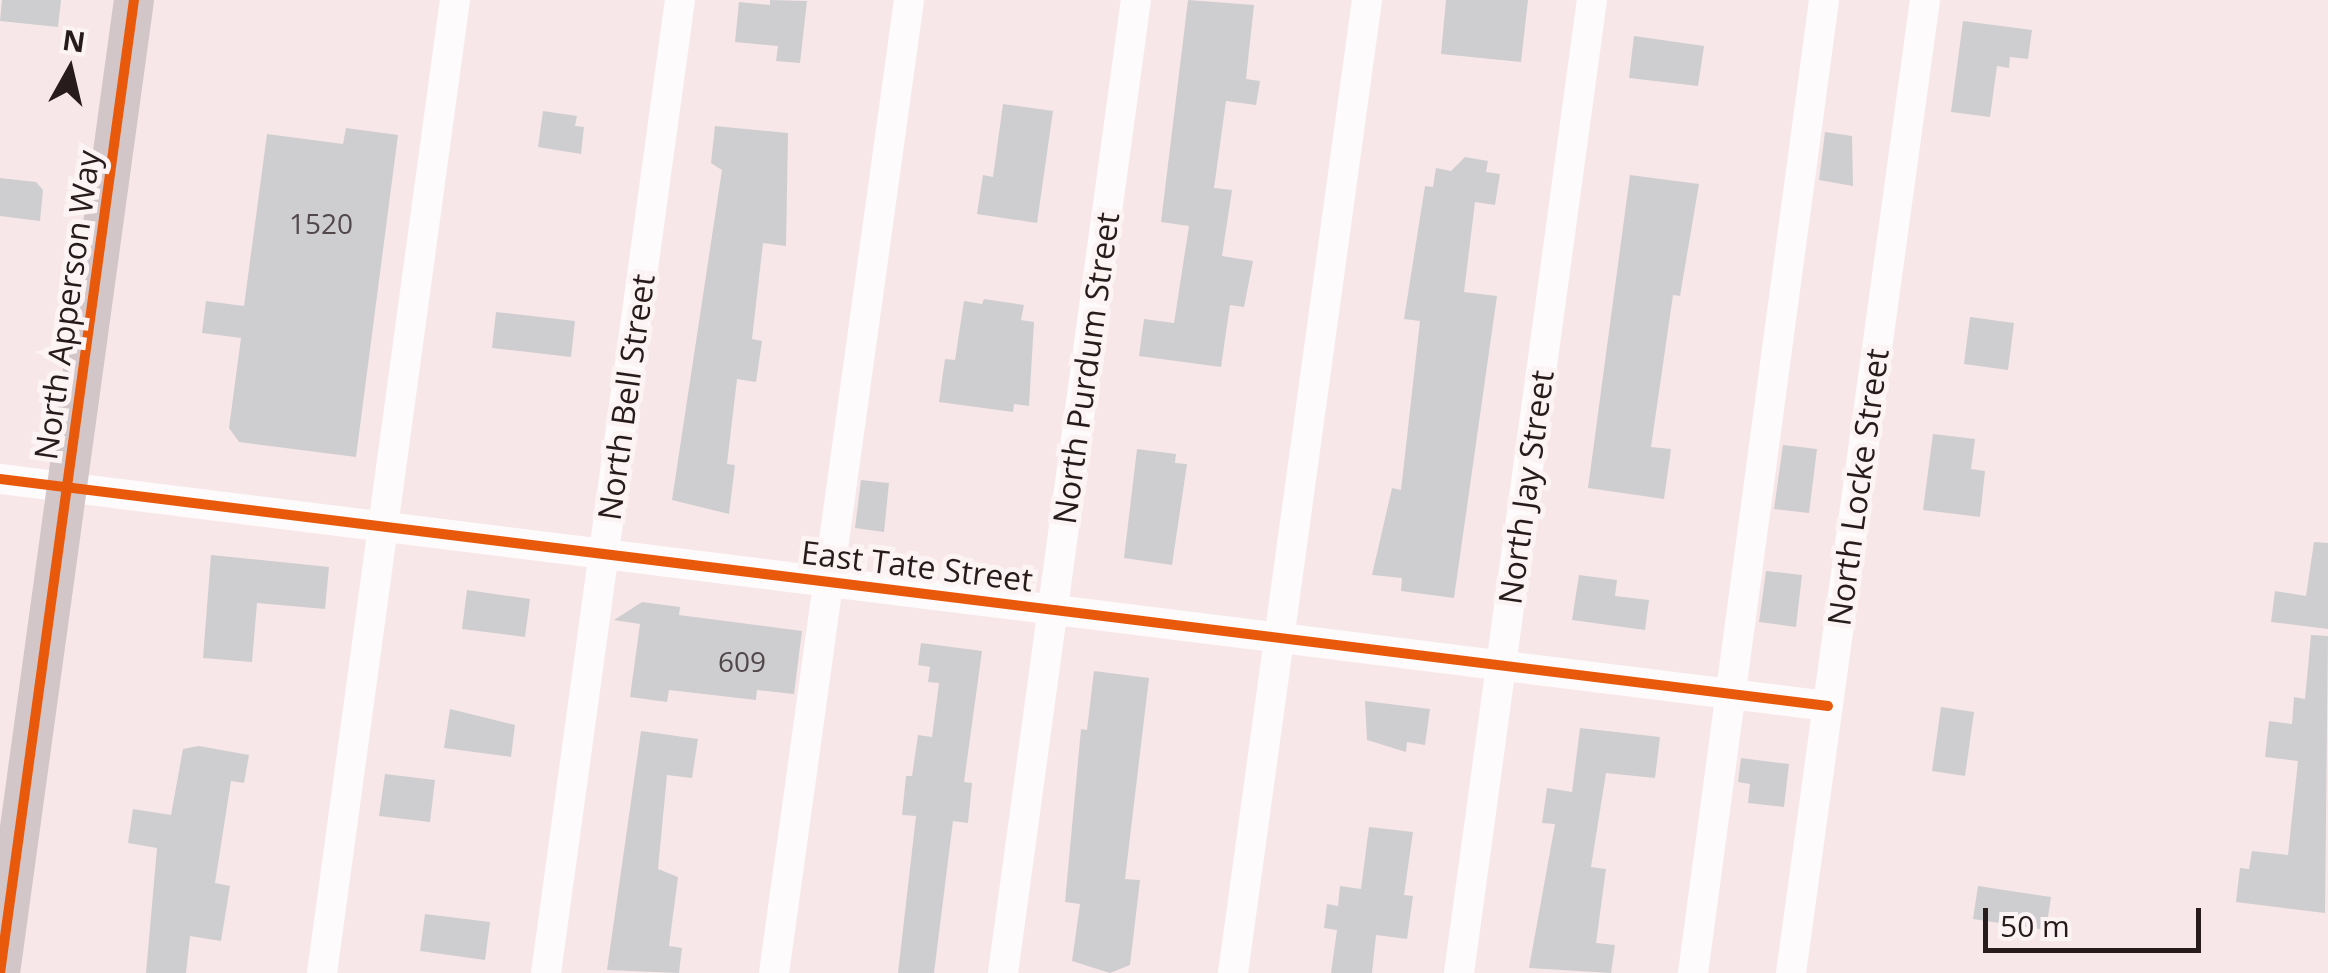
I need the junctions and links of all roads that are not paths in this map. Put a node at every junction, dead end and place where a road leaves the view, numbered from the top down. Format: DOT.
graph roads {
  1 [pos="134,0"];
  2 [pos="455,0"];
  3 [pos="680,0"];
  4 [pos="909,0"];
  5 [pos="1136,0"];
  6 [pos="1367,0"];
  7 [pos="1592,0"];
  8 [pos="1824,0"];
  9 [pos="1925,0"];
  10 [pos="0,479"];
  11 [pos="67,488"];
  12 [pos="383,525"];
  13 [pos="605,552"];
  14 [pos="828,581"];
  15 [pos="1052,608"];
  16 [pos="1279,637"];
  17 [pos="1502,665"];
  18 [pos="1728,693"];
  19 [pos="1828,706"];
  20 [pos="0,972"];
  21 [pos="322,973"];
  22 [pos="546,973"];
  23 [pos="774,973"];
  24 [pos="1003,973"];
  25 [pos="1233,973"];
  26 [pos="1460,973"];
  27 [pos="1694,973"];
  28 [pos="1791,973"];
  1 -- 11 [label="main road, North Apperson Way"];
  2 -- 12 [label="street"];
  3 -- 13 [label="street, North Bell Street"];
  4 -- 14 [label="street"];
  5 -- 15 [label="street, North Purdum Street"];
  6 -- 16 [label="street"];
  7 -- 17 [label="street, North Jay Street"];
  8 -- 18 [label="street"];
  9 -- 19 [label="street, North Locke Street"];
  10 -- 11 [label="street, East Tate Street"];
  11 -- 12 [label="street, East Tate Street"];
  11 -- 20 [label="main road, North Apperson Way"];
  12 -- 13 [label="street, East Tate Street"];
  12 -- 21 [label="street"];
  13 -- 14 [label="street, East Tate Street"];
  13 -- 22 [label="street, North Bell Street"];
  14 -- 15 [label="street, East Tate Street"];
  14 -- 23 [label="street"];
  15 -- 16 [label="street, East Tate Street"];
  15 -- 24 [label="street, North Purdum Street"];
  16 -- 17 [label="street, East Tate Street"];
  16 -- 25 [label="street"];
  17 -- 18 [label="street, East Tate Street"];
  17 -- 26 [label="street, North Jay Street"];
  18 -- 19 [label="street, East Tate Street"];
  18 -- 27 [label="street"];
  19 -- 28 [label="street, North Locke Street"];
}
